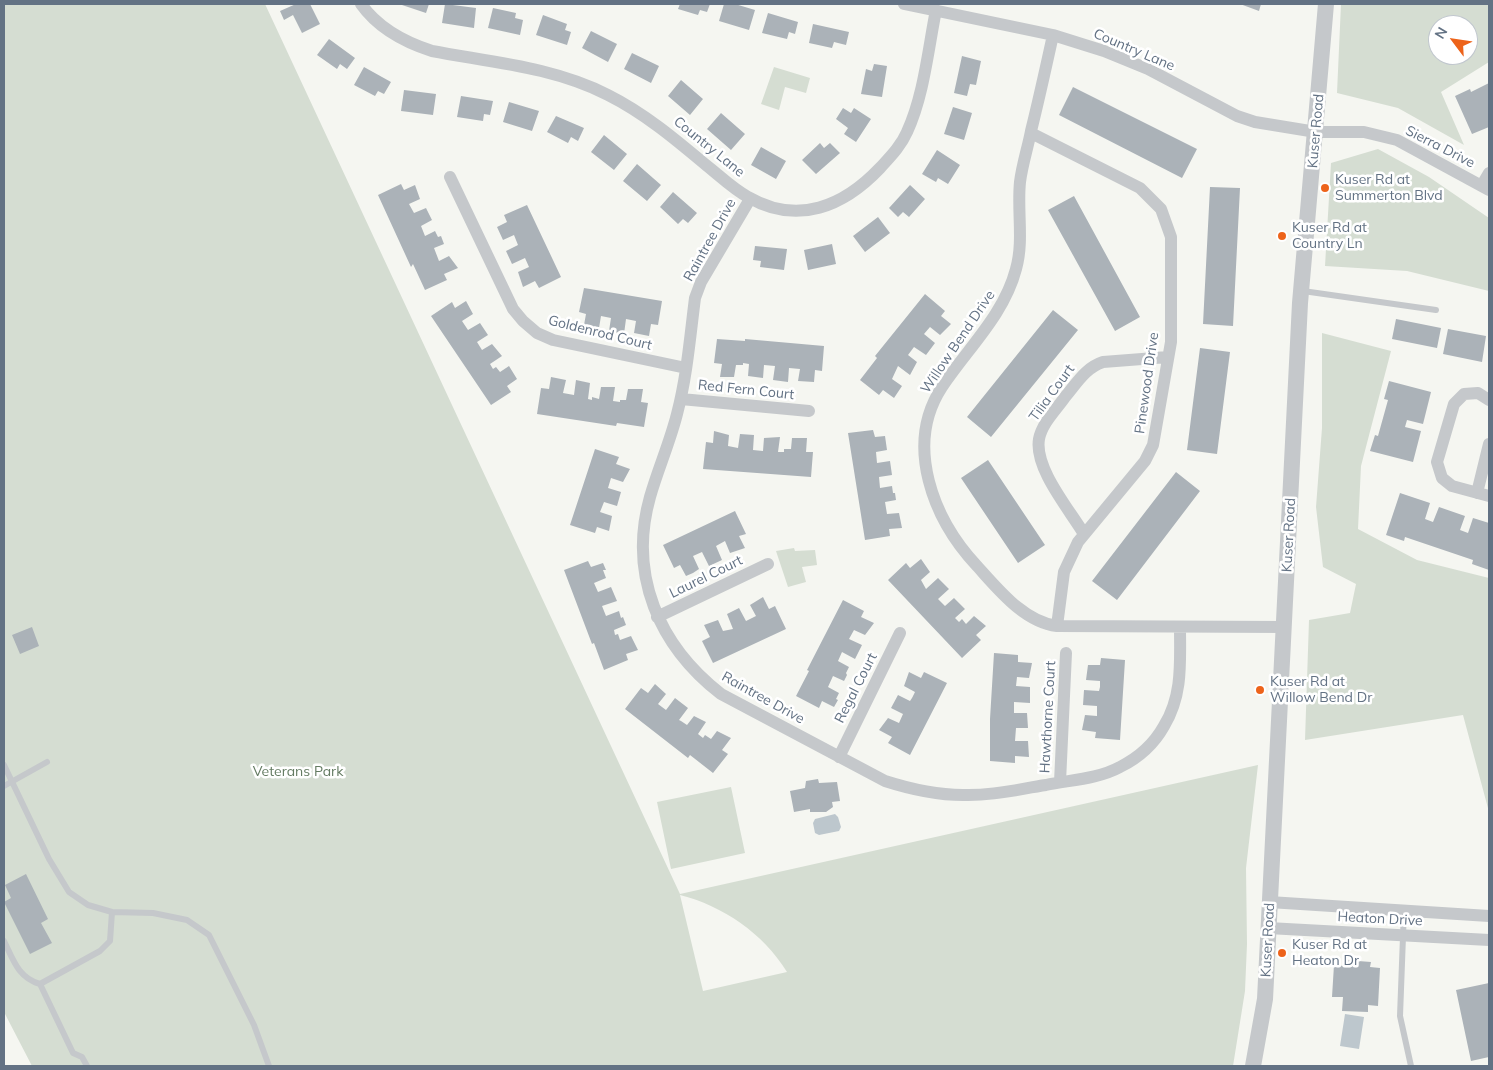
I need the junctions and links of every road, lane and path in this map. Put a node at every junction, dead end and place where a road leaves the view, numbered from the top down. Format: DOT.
graph roads {
  1 [pos="361,4"];
  2 [pos="904,4"];
  3 [pos="1326,4"];
  4 [pos="936,10"];
  5 [pos="1053,34"];
  6 [pos="1316,132"];
  7 [pos="1031,133"];
  8 [pos="1489,173"];
  9 [pos="450,177"];
  10 [pos="1486,188"];
  11 [pos="750,199"];
  12 [pos="1301,290"];
  13 [pos="1436,310"];
  14 [pos="1168,356"];
  15 [pos="686,368"];
  16 [pos="681,398"];
  17 [pos="1489,400"];
  18 [pos="809,411"];
  19 [pos="1489,444"];
  20 [pos="1483,495"];
  21 [pos="1084,534"];
  22 [pos="768,564"];
  23 [pos="657,617"];
  24 [pos="1057,626"];
  25 [pos="1180,626"];
  26 [pos="1284,627"];
  27 [pos="900,633"];
  28 [pos="1066,653"];
  29 [pos="839,757"];
  30 [pos="48,762"];
  31 [pos="4,765"];
  32 [pos="12,782"];
  33 [pos="1060,782"];
  34 [pos="4,786"];
  35 [pos="1270,902"];
  36 [pos="1404,910"];
  37 [pos="112,912"];
  38 [pos="1489,916"];
  39 [pos="1268,928"];
  40 [pos="1402,935"];
  41 [pos="1489,940"];
  42 [pos="4,941"];
  43 [pos="40,984"];
  44 [pos="88,1066"];
  45 [pos="269,1066"];
  46 [pos="1253,1066"];
  47 [pos="1412,1066"];
  1 -- 11 [label="street, Country Lane"];
  2 -- 4 [label="street, Country Lane"];
  3 -- 6 [label="street, Kuser Road"];
  4 -- 5 [label="street, Country Lane"];
  4 -- 11 [label="street, Country Lane"];
  5 -- 6 [label="street, Country Lane"];
  5 -- 7 [label="street, Willow Bend Drive"];
  6 -- 10 [label="street, Sierra Drive"];
  6 -- 12 [label="street, Kuser Road"];
  7 -- 14 [label="street, Pinewood Drive"];
  7 -- 24 [label="street, Willow Bend Drive"];
  8 -- 10 [label="street"];
  9 -- 15 [label="street, Goldenrod Court"];
  11 -- 15 [label="street, Raintree Drive"];
  12 -- 13 [label="lane"];
  12 -- 26 [label="street, Kuser Road"];
  14 -- 21 [label="street, Pinewood Drive"];
  14 -- 21 [label="street, Tilia Court"];
  15 -- 16 [label="street, Raintree Drive"];
  16 -- 18 [label="street, Red Fern Court"];
  16 -- 23 [label="street, Raintree Drive"];
  17 -- 20 [label="street"];
  19 -- 20 [label="street"];
  21 -- 24 [label="street, Pinewood Drive"];
  22 -- 23 [label="street, Laurel Court"];
  23 -- 29 [label="street, Raintree Drive"];
  24 -- 25 [label="street, Willow Bend Drive"];
  25 -- 26 [label="street, Willow Bend Drive"];
  25 -- 33 [label="street, Raintree Drive"];
  26 -- 35 [label="street, Kuser Road"];
  27 -- 29 [label="street, Regal Court"];
  28 -- 33 [label="street, Hawthorne Court"];
  29 -- 33 [label="street, Raintree Drive"];
  30 -- 32 [label="lane"];
  31 -- 32 [label="lane"];
  32 -- 34 [label="lane"];
  32 -- 37 [label="lane"];
  35 -- 36 [label="street, Heaton Drive"];
  35 -- 39 [label="street, Kuser Road"];
  36 -- 38 [label="street, Heaton Drive"];
  36 -- 40 [label="lane"];
  37 -- 43 [label="lane"];
  37 -- 45 [label="lane"];
  39 -- 40 [label="street, Heaton Drive"];
  39 -- 46 [label="street, Kuser Road"];
  40 -- 41 [label="street, Heaton Drive"];
  40 -- 47 [label="lane"];
  42 -- 43 [label="lane"];
  43 -- 44 [label="lane"];
}
